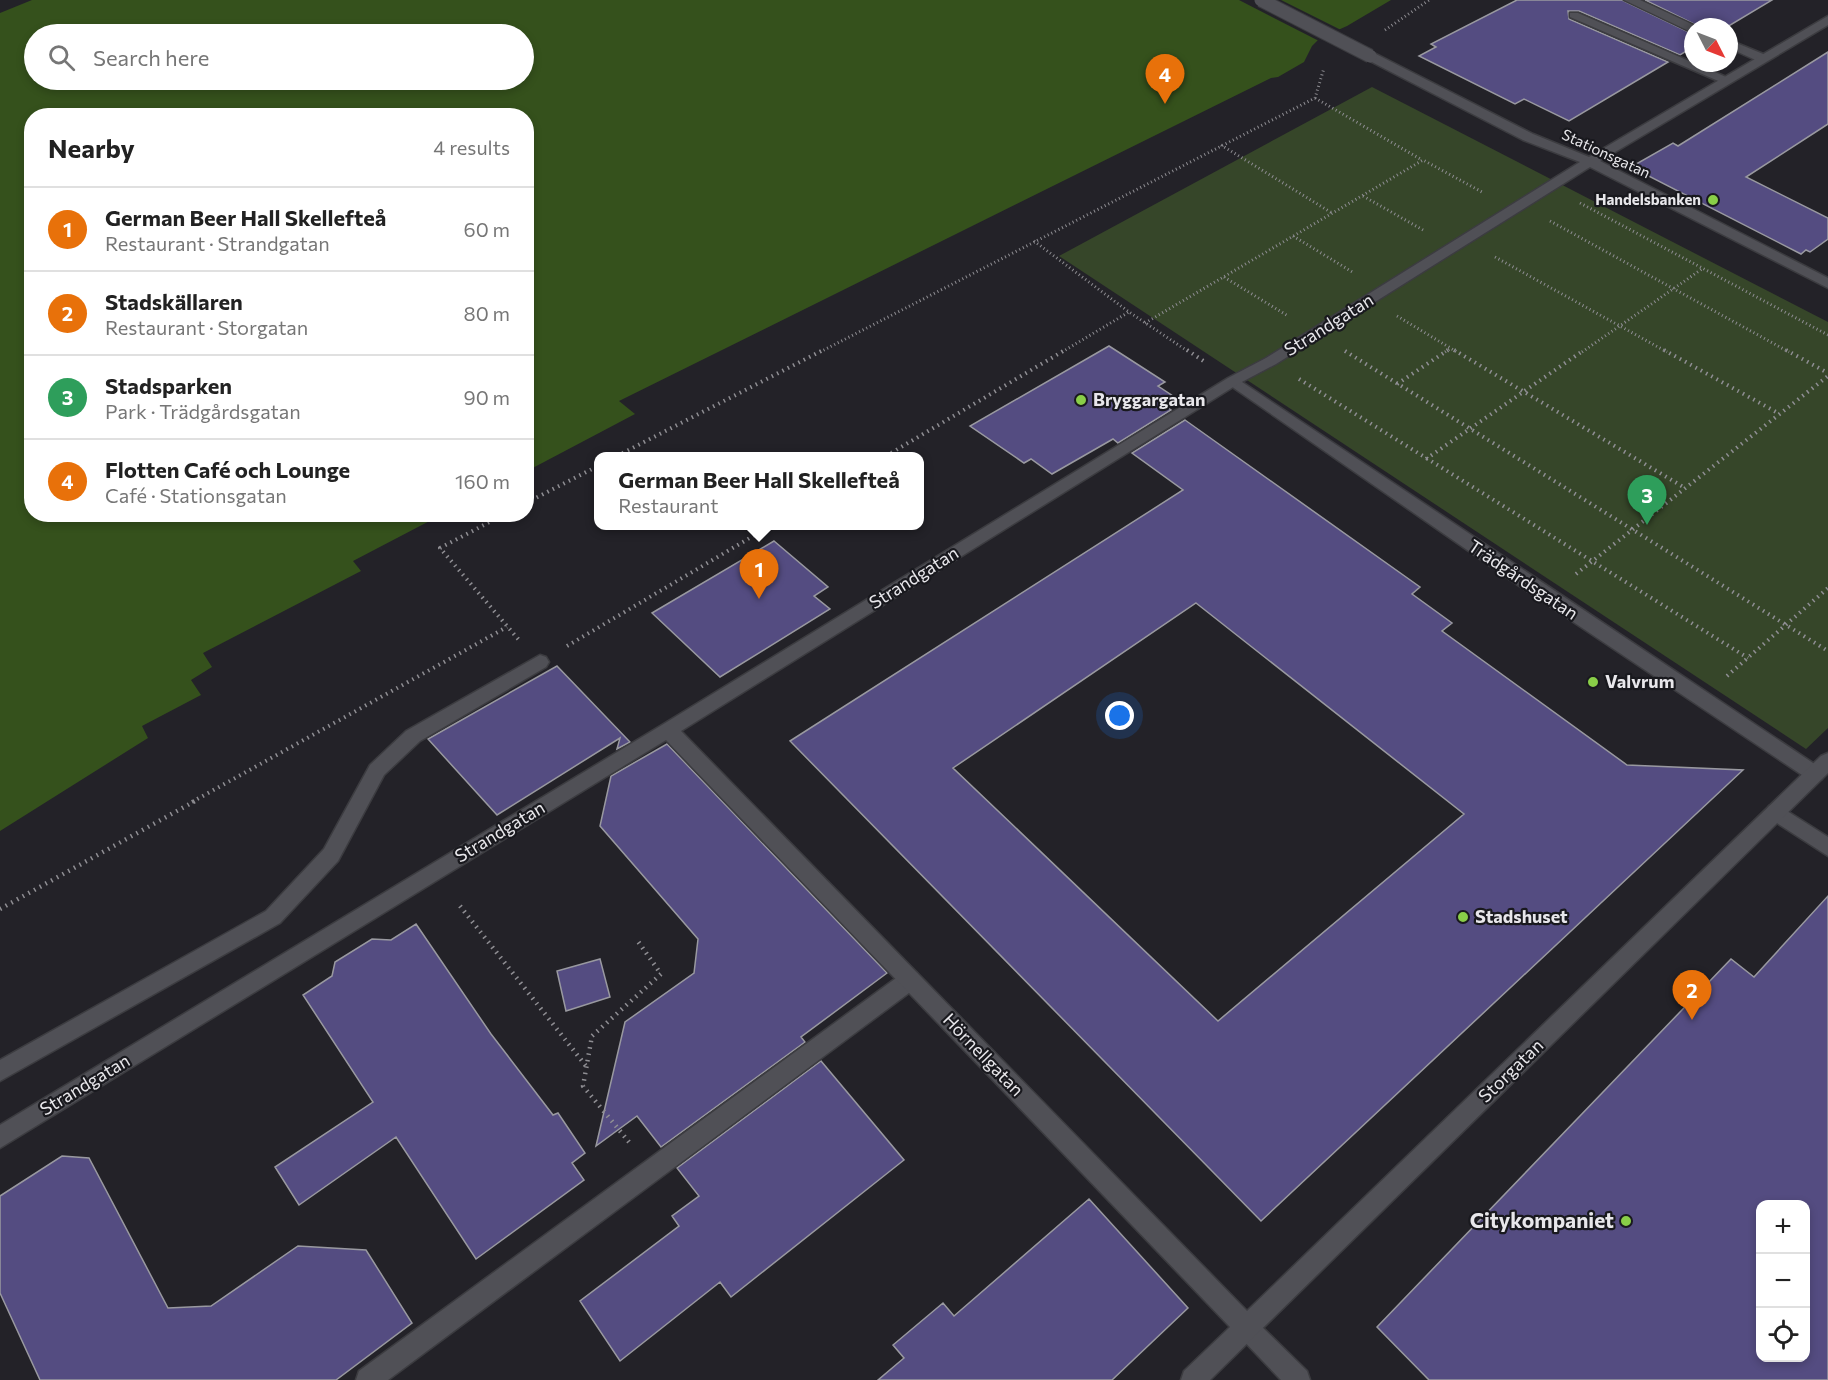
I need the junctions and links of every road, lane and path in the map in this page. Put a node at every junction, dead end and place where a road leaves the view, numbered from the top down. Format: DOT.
graph roads {
  1 [pos="1261,0"];
  2 [pos="1429,0"];
  3 [pos="1630,0"];
  4 [pos="1574,15"];
  5 [pos="1828,20"];
  6 [pos="1684,24"];
  7 [pos="1377,34"];
  8 [pos="1738,48"];
  9 [pos="1764,59"];
  10 [pos="1325,64"];
  11 [pos="1727,80"];
  12 [pos="1315,98"];
  13 [pos="1221,145"];
  14 [pos="1423,160"];
  15 [pos="1589,161"];
  16 [pos="1548,187"];
  17 [pos="1363,196"];
  18 [pos="1515,206"];
  19 [pos="1332,213"];
  20 [pos="1293,236"];
  21 [pos="1034,241"];
  22 [pos="1458,243"];
  23 [pos="1702,268"];
  24 [pos="1224,277"];
  25 [pos="1828,284"];
  26 [pos="1383,291"];
  27 [pos="1369,299"];
  28 [pos="1129,312"];
  29 [pos="1145,323"];
  30 [pos="1316,333"];
  31 [pos="1828,335"];
  32 [pos="1451,348"];
  33 [pos="1271,361"];
  34 [pos="1828,374"];
  35 [pos="1233,381"];
  36 [pos="1397,384"];
  37 [pos="1778,413"];
  38 [pos="625,452"];
  39 [pos="893,452"];
  40 [pos="1426,459"];
  41 [pos="594,468"];
  42 [pos="1685,488"];
  43 [pos="534,499"];
  44 [pos="490,522"];
  45 [pos="762,530"];
  46 [pos="1592,562"];
  47 [pos="1828,588"];
  48 [pos="507,627"];
  49 [pos="1828,651"];
  50 [pos="1748,658"];
  51 [pos="540,662"];
  52 [pos="1701,699"];
  53 [pos="668,730"];
  54 [pos="1821,768"];
  55 [pos="1776,812"];
  56 [pos="1828,849"];
  57 [pos="460,906"];
  58 [pos="0,909"];
  59 [pos="637,940"];
  60 [pos="910,980"];
  61 [pos="586,1067"];
  62 [pos="0,1071"];
  63 [pos="0,1137"];
  64 [pos="652,1171"];
  65 [pos="1247,1328"];
  66 [pos="368,1380"];
  67 [pos="1193,1380"];
  68 [pos="1298,1380"];
  1 -- 15 [label="street, Stationsgatan, bridge"];
  2 -- 7 [label="path"];
  3 -- 6 [label="street"];
  4 -- 11 [label="street"];
  5 -- 9 [label="street, Strandgatan"];
  8 -- 9 [label="street"];
  9 -- 11 [label="street, Strandgatan"];
  10 -- 12 [label="path"];
  11 -- 15 [label="street, Strandgatan"];
  12 -- 13 [label="path"];
  12 -- 14 [label="path"];
  13 -- 19 [label="path"];
  13 -- 21 [label="path"];
  14 -- 17 [label="path"];
  14 -- 18 [label="path"];
  15 -- 16 [label="street, Strandgatan"];
  15 -- 25 [label="street, Stationsgatan"];
  16 -- 18 [label="street, Strandgatan"];
  16 -- 23 [label="path"];
  17 -- 19 [label="path"];
  17 -- 22 [label="path"];
  18 -- 22 [label="street, Strandgatan"];
  18 -- 34 [label="path"];
  19 -- 20 [label="path"];
  20 -- 24 [label="path"];
  20 -- 26 [label="path"];
  21 -- 28 [label="path"];
  21 -- 38 [label="path"];
  22 -- 26 [label="street, Strandgatan"];
  22 -- 37 [label="path"];
  23 -- 31 [label="path"];
  23 -- 40 [label="path"];
  24 -- 29 [label="path"];
  24 -- 30 [label="path"];
  26 -- 27 [label="street, Strandgatan"];
  27 -- 30 [label="street, Strandgatan"];
  27 -- 32 [label="path"];
  28 -- 29 [label="path"];
  28 -- 39 [label="path"];
  29 -- 35 [label="path"];
  30 -- 33 [label="street, Strandgatan"];
  30 -- 36 [label="path"];
  32 -- 36 [label="path"];
  32 -- 42 [label="path"];
  33 -- 35 [label="street, Strandgatan"];
  33 -- 40 [label="path"];
  34 -- 37 [label="path"];
  35 -- 52 [label="street, Trädgårdsgatan"];
  35 -- 53 [label="street, Strandgatan"];
  36 -- 49 [label="path"];
  37 -- 42 [label="path"];
  40 -- 46 [label="path"];
  41 -- 43 [label="path"];
  42 -- 46 [label="path"];
  44 -- 48 [label="path"];
  45 -- 51 [label="path"];
  46 -- 50 [label="path"];
  47 -- 50 [label="path"];
  48 -- 51 [label="path"];
  48 -- 58 [label="path"];
  50 -- 52 [label="path"];
  51 -- 62 [label="street"];
  52 -- 54 [label="street, Trädgårdsgatan"];
  53 -- 60 [label="street, Hörnellgatan"];
  53 -- 63 [label="street, Strandgatan"];
  54 -- 55 [label="street, Storgatan"];
  55 -- 56 [label="street"];
  55 -- 65 [label="street, Storgatan"];
  57 -- 61 [label="path"];
  59 -- 61 [label="path"];
  60 -- 64 [label="street"];
  60 -- 65 [label="street, Hörnellgatan"];
  61 -- 64 [label="path"];
  64 -- 66 [label="street"];
  65 -- 67 [label="street, Storgatan"];
  65 -- 68 [label="street, Hörnellgatan"];
}
